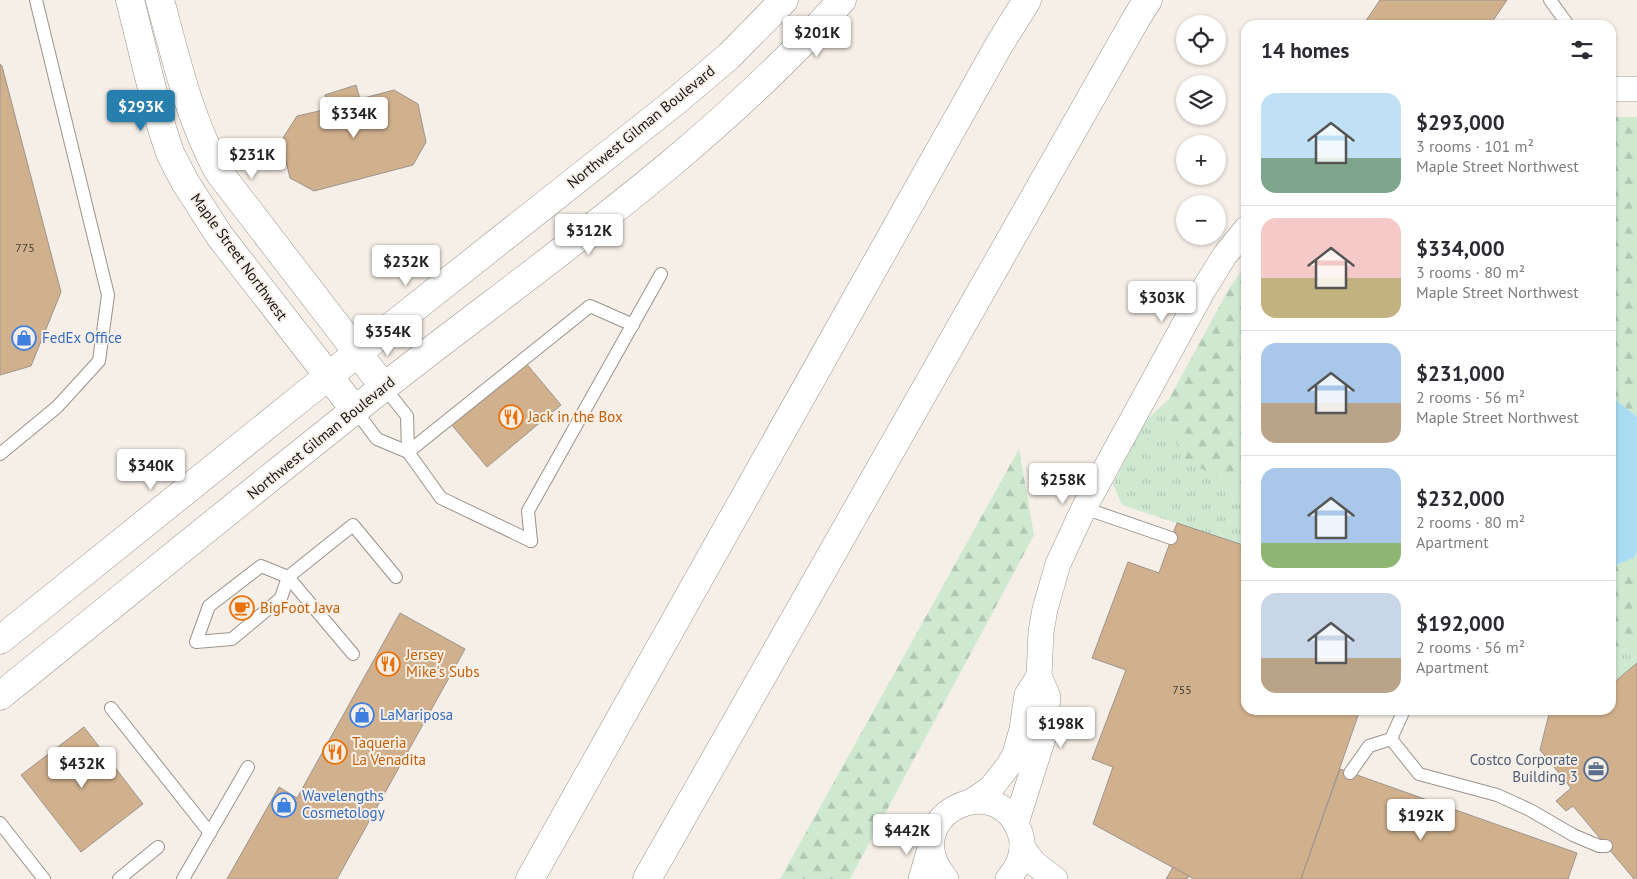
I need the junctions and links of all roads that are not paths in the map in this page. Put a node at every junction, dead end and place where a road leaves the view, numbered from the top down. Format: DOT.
graph roads {
  1 [pos="36,0"];
  2 [pos="130,0"];
  3 [pos="160,0"];
  4 [pos="783,0"];
  5 [pos="842,0"];
  6 [pos="1027,0"];
  7 [pos="1148,0"];
  8 [pos="1550,0"];
  9 [pos="1564,20"];
  10 [pos="1616,89"];
  11 [pos="1637,90"];
  12 [pos="1241,235"];
  13 [pos="661,274"];
  14 [pos="633,325"];
  15 [pos="358,352"];
  16 [pos="328,376"];
  17 [pos="384,387"];
  18 [pos="355,410"];
  19 [pos="408,452"];
  20 [pos="0,454"];
  21 [pos="1084,508"];
  22 [pos="1171,538"];
  23 [pos="288,577"];
  24 [pos="396,577"];
  25 [pos="0,640"];
  26 [pos="353,654"];
  27 [pos="1040,676"];
  28 [pos="0,696"];
  29 [pos="111,708"];
  30 [pos="1402,715"];
  31 [pos="1390,738"];
  32 [pos="248,767"];
  33 [pos="1350,773"];
  34 [pos="972,801"];
  35 [pos="1016,822"];
  36 [pos="0,823"];
  37 [pos="210,833"];
  38 [pos="932,845"];
  39 [pos="1606,846"];
  40 [pos="158,847"];
  41 [pos="1022,847"];
  42 [pos="44,879"];
  43 [pos="120,879"];
  44 [pos="183,879"];
  45 [pos="530,879"];
  46 [pos="647,879"];
  47 [pos="921,879"];
  48 [pos="946,879"];
  49 [pos="1008,879"];
  50 [pos="1055,879"];
  1 -- 20 [label="lane"];
  2 -- 16 [label="main road, Maple Street Northwest"];
  3 -- 15 [label="main road"];
  4 -- 15 [label="main road, Northwest Gilman Boulevard"];
  5 -- 17 [label="main road, Northwest Gilman Boulevard"];
  6 -- 45 [label="main road"];
  7 -- 46 [label="main road"];
  8 -- 9 [label="lane"];
  10 -- 11 [label="street"];
  12 -- 21 [label="street"];
  13 -- 14 [label="lane"];
  14 -- 19 [label="lane"];
  14 -- 19 [label="lane"];
  15 -- 16 [label="main road, Northwest Gilman Boulevard"];
  15 -- 17 [label="main road"];
  16 -- 18 [label="main road, Maple Street Northwest"];
  16 -- 25 [label="main road, Northwest Gilman Boulevard"];
  17 -- 18 [label="main road, Northwest Gilman Boulevard"];
  17 -- 19 [label="lane"];
  18 -- 19 [label="lane"];
  18 -- 28 [label="main road, Northwest Gilman Boulevard"];
  21 -- 22 [label="lane"];
  21 -- 27 [label="street"];
  23 -- 23 [label="lane"];
  23 -- 24 [label="lane"];
  23 -- 26 [label="lane"];
  27 -- 34 [label="street"];
  27 -- 35 [label="street"];
  29 -- 37 [label="lane"];
  30 -- 31 [label="lane"];
  31 -- 33 [label="lane"];
  31 -- 39 [label="lane"];
  32 -- 37 [label="lane"];
  34 -- 35 [label="street"];
  34 -- 38 [label="street"];
  35 -- 41 [label="street"];
  36 -- 42 [label="lane"];
  37 -- 44 [label="lane"];
  38 -- 47 [label="street"];
  38 -- 48 [label="street"];
  40 -- 43 [label="lane"];
  41 -- 49 [label="street"];
  41 -- 50 [label="street"];
}
